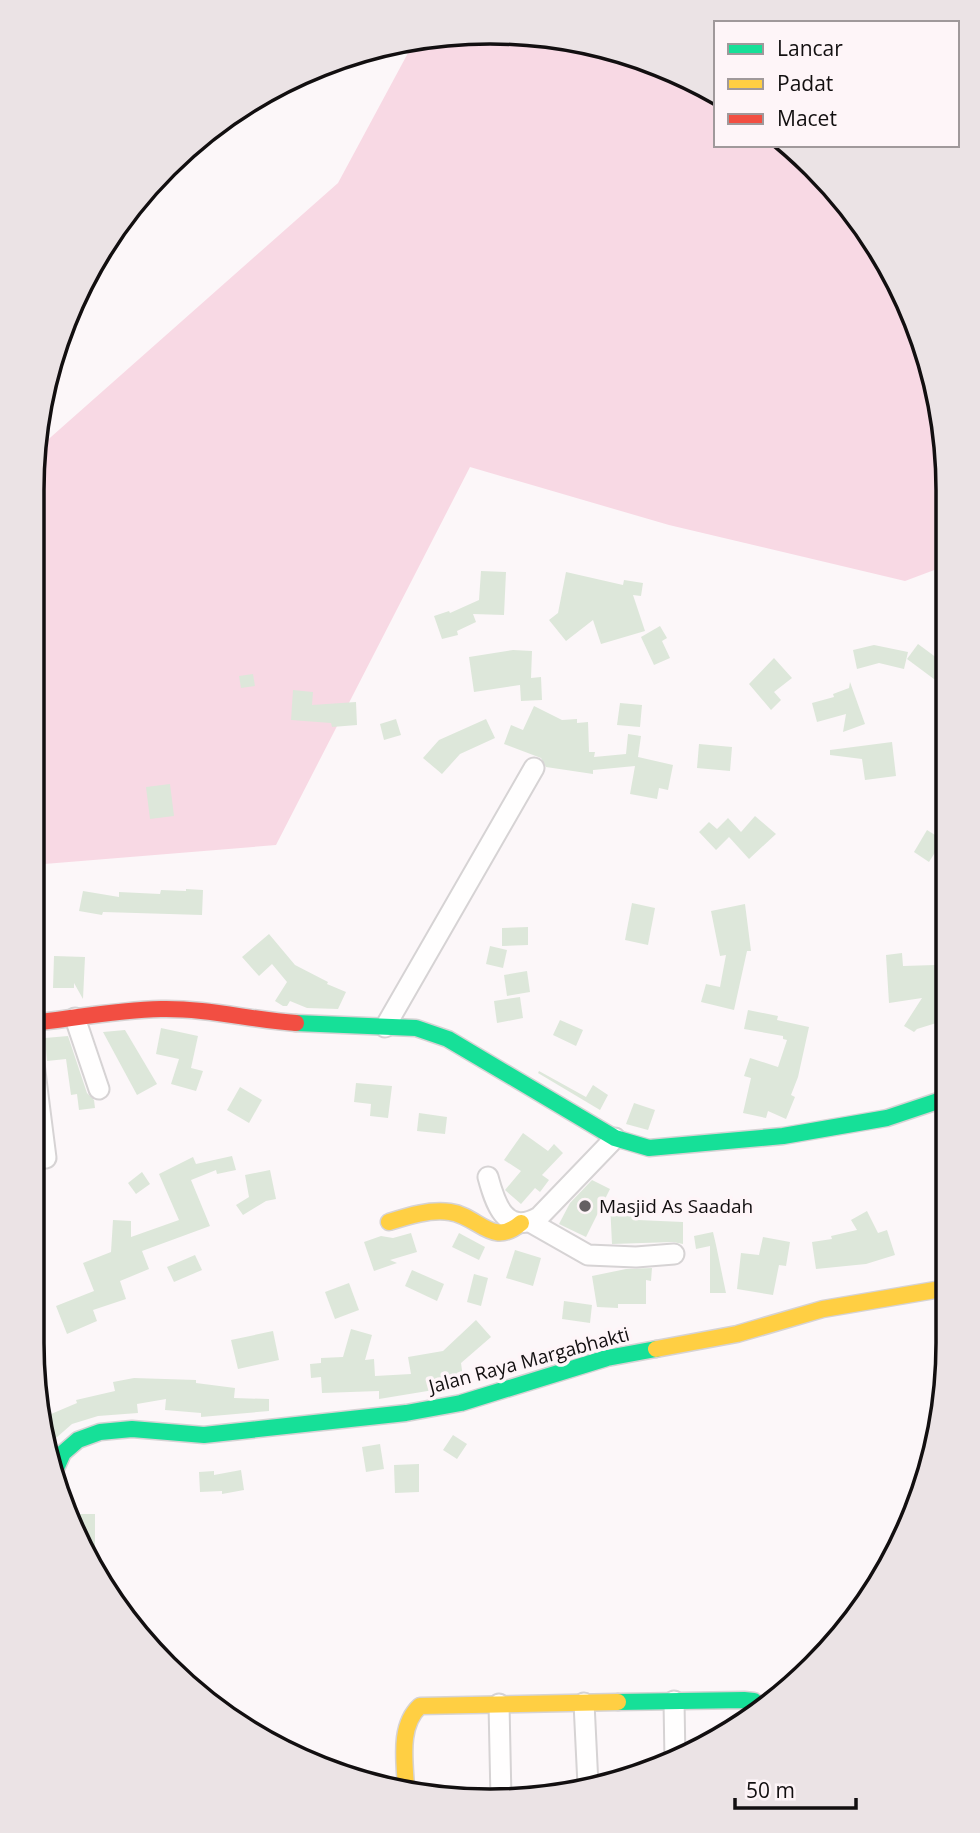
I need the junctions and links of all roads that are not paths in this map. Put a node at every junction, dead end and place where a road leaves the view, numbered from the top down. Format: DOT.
graph roads {
  1 [pos="534,768"];
  2 [pos="75,1017"];
  3 [pos="44,1021"];
  4 [pos="385,1027"];
  5 [pos="99,1089"];
  6 [pos="936,1102"];
  7 [pos="615,1138"];
  8 [pos="44,1142"];
  9 [pos="46,1158"];
  10 [pos="488,1177"];
  11 [pos="389,1222"];
  12 [pos="526,1223"];
  13 [pos="674,1254"];
  14 [pos="936,1290"];
  15 [pos="60,1460"];
  16 [pos="674,1701"];
  17 [pos="755,1702"];
  18 [pos="584,1703"];
  19 [pos="499,1704"];
  20 [pos="675,1749"];
  21 [pos="588,1778"];
  22 [pos="406,1781"];
  23 [pos="501,1789"];
  1 -- 4 [label="street"];
  2 -- 3 [label="street"];
  2 -- 4 [label="street"];
  2 -- 5 [label="street"];
  4 -- 7 [label="street"];
  6 -- 7 [label="street"];
  7 -- 12 [label="street"];
  8 -- 9 [label="street"];
  10 -- 12 [label="street"];
  11 -- 12 [label="street"];
  12 -- 13 [label="street"];
  14 -- 15 [label="street, Jalan Raya Margabhakti"];
  16 -- 17 [label="street"];
  16 -- 18 [label="street"];
  16 -- 20 [label="street"];
  18 -- 19 [label="street"];
  18 -- 21 [label="street"];
  19 -- 22 [label="street"];
  19 -- 23 [label="street"];
}
